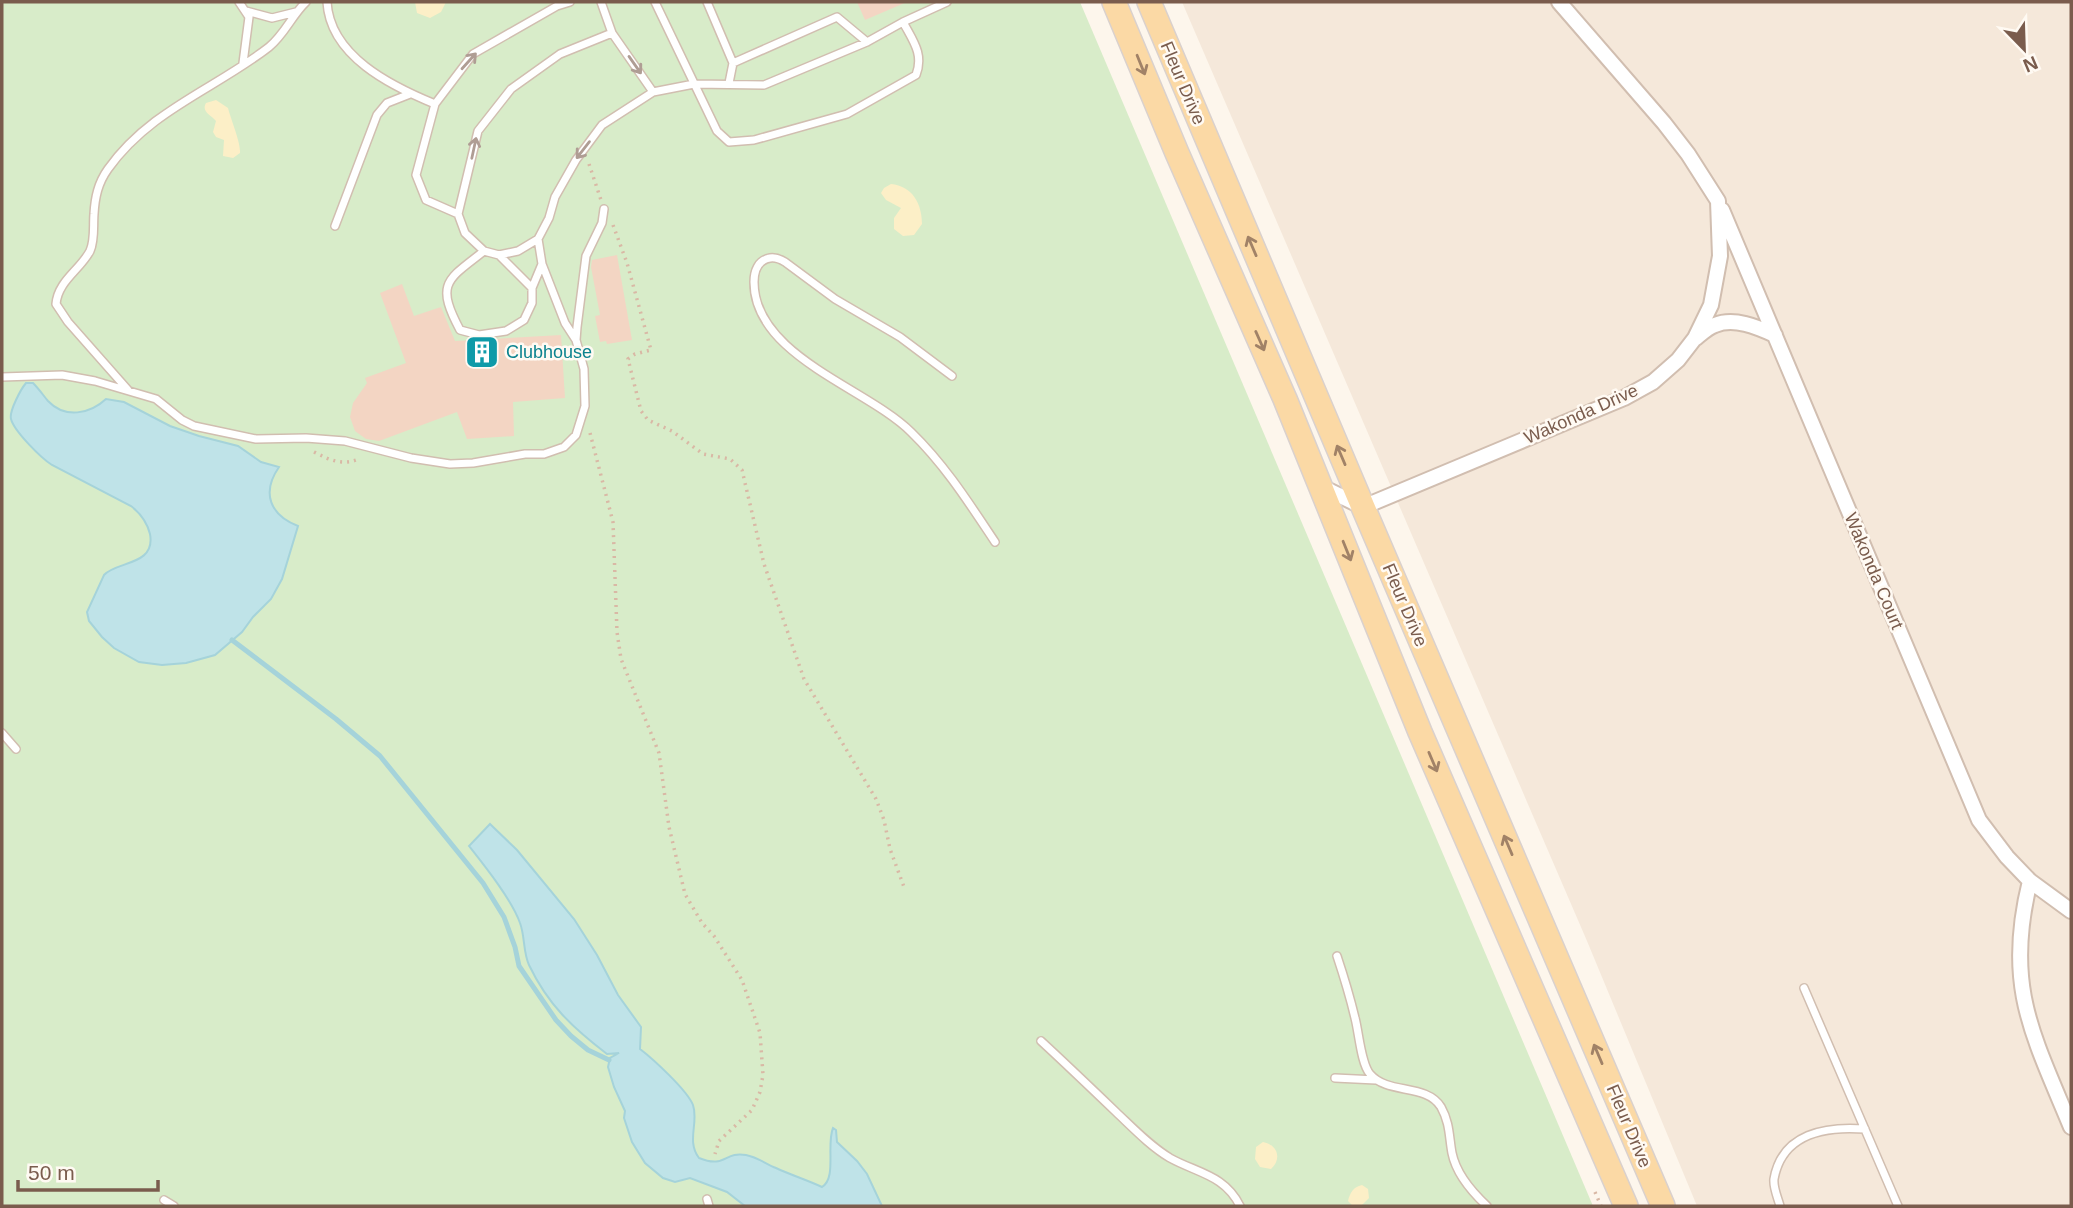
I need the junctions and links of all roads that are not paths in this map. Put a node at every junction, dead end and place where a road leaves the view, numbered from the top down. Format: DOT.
graph roads {
  1 [pos="239,2"];
  2 [pos="306,2"];
  3 [pos="327,2"];
  4 [pos="570,2"];
  5 [pos="601,2"];
  6 [pos="655,2"];
  7 [pos="707,2"];
  8 [pos="947,2"];
  9 [pos="1114,2"];
  10 [pos="1149,2"];
  11 [pos="1559,2"];
  12 [pos="246,11"];
  13 [pos="297,11"];
  14 [pos="903,22"];
  15 [pos="612,33"];
  16 [pos="867,42"];
  17 [pos="733,63"];
  18 [pos="243,64"];
  19 [pos="729,83"];
  20 [pos="694,84"];
  21 [pos="653,92"];
  22 [pos="410,94"];
  23 [pos="435,104"];
  24 [pos="1718,201"];
  25 [pos="604,209"];
  26 [pos="458,214"];
  27 [pos="335,226"];
  28 [pos="538,239"];
  29 [pos="484,251"];
  30 [pos="499,255"];
  31 [pos="542,264"];
  32 [pos="532,288"];
  33 [pos="1775,335"];
  34 [pos="1695,338"];
  35 [pos="576,340"];
  36 [pos="951,376"];
  37 [pos="2,377"];
  38 [pos="129,391"];
  39 [pos="1320,486"];
  40 [pos="1363,507"];
  41 [pos="995,542"];
  42 [pos="2,733"];
  43 [pos="16,749"];
  44 [pos="2030,881"];
  45 [pos="2071,911"];
  46 [pos="1337,956"];
  47 [pos="1804,988"];
  48 [pos="1041,1041"];
  49 [pos="1335,1078"];
  50 [pos="1377,1080"];
  51 [pos="2071,1127"];
  52 [pos="1864,1129"];
  53 [pos="164,1200"];
  54 [pos="174,1206"];
  55 [pos="1240,1206"];
  56 [pos="1487,1206"];
  57 [pos="1626,1206"];
  58 [pos="1663,1206"];
  59 [pos="1780,1206"];
  60 [pos="1898,1206"];
  1 -- 12 [label="lane"];
  2 -- 13 [label="lane"];
  3 -- 22 [label="lane"];
  23 -- 4 [label="lane, one-way"];
  5 -- 15 [label="lane"];
  6 -- 20 [label="lane"];
  7 -- 17 [label="lane"];
  8 -- 14 [label="lane"];
  9 -- 39 [label="main road, Fleur Drive, one-way"];
  40 -- 10 [label="main road, Fleur Drive, one-way"];
  11 -- 24 [label="street"];
  12 -- 13 [label="lane"];
  12 -- 18 [label="lane"];
  13 -- 18 [label="lane"];
  14 -- 16 [label="lane"];
  14 -- 20 [label="lane"];
  15 -- 21 [label="lane, one-way"];
  26 -- 15 [label="lane, one-way"];
  16 -- 17 [label="lane"];
  16 -- 19 [label="lane"];
  17 -- 19 [label="lane"];
  18 -- 38 [label="lane"];
  19 -- 20 [label="lane"];
  20 -- 21 [label="lane"];
  21 -- 28 [label="lane, one-way"];
  22 -- 23 [label="lane"];
  22 -- 27 [label="lane"];
  23 -- 26 [label="lane"];
  24 -- 33 [label="street, Wakonda Court"];
  24 -- 34 [label="street, Wakonda Drive"];
  25 -- 35 [label="lane"];
  26 -- 29 [label="lane"];
  28 -- 30 [label="lane"];
  28 -- 31 [label="lane"];
  29 -- 30 [label="lane"];
  29 -- 32 [label="lane"];
  30 -- 32 [label="lane"];
  31 -- 32 [label="lane"];
  31 -- 35 [label="lane"];
  33 -- 34 [label="street"];
  33 -- 44 [label="street, Wakonda Court"];
  34 -- 40 [label="street, Wakonda Drive"];
  35 -- 38 [label="lane"];
  36 -- 41 [label="lane"];
  37 -- 38 [label="lane"];
  39 -- 40 [label="street"];
  39 -- 57 [label="main road, Fleur Drive, one-way"];
  58 -- 40 [label="main road, Fleur Drive, one-way"];
  42 -- 43 [label="lane"];
  44 -- 45 [label="street, Wakonda Court"];
  44 -- 51 [label="street"];
  46 -- 50 [label="lane"];
  47 -- 52 [label="lane"];
  48 -- 55 [label="lane"];
  49 -- 50 [label="lane"];
  50 -- 56 [label="lane"];
  52 -- 59 [label="lane"];
  52 -- 60 [label="lane"];
  53 -- 54 [label="lane"];
}
